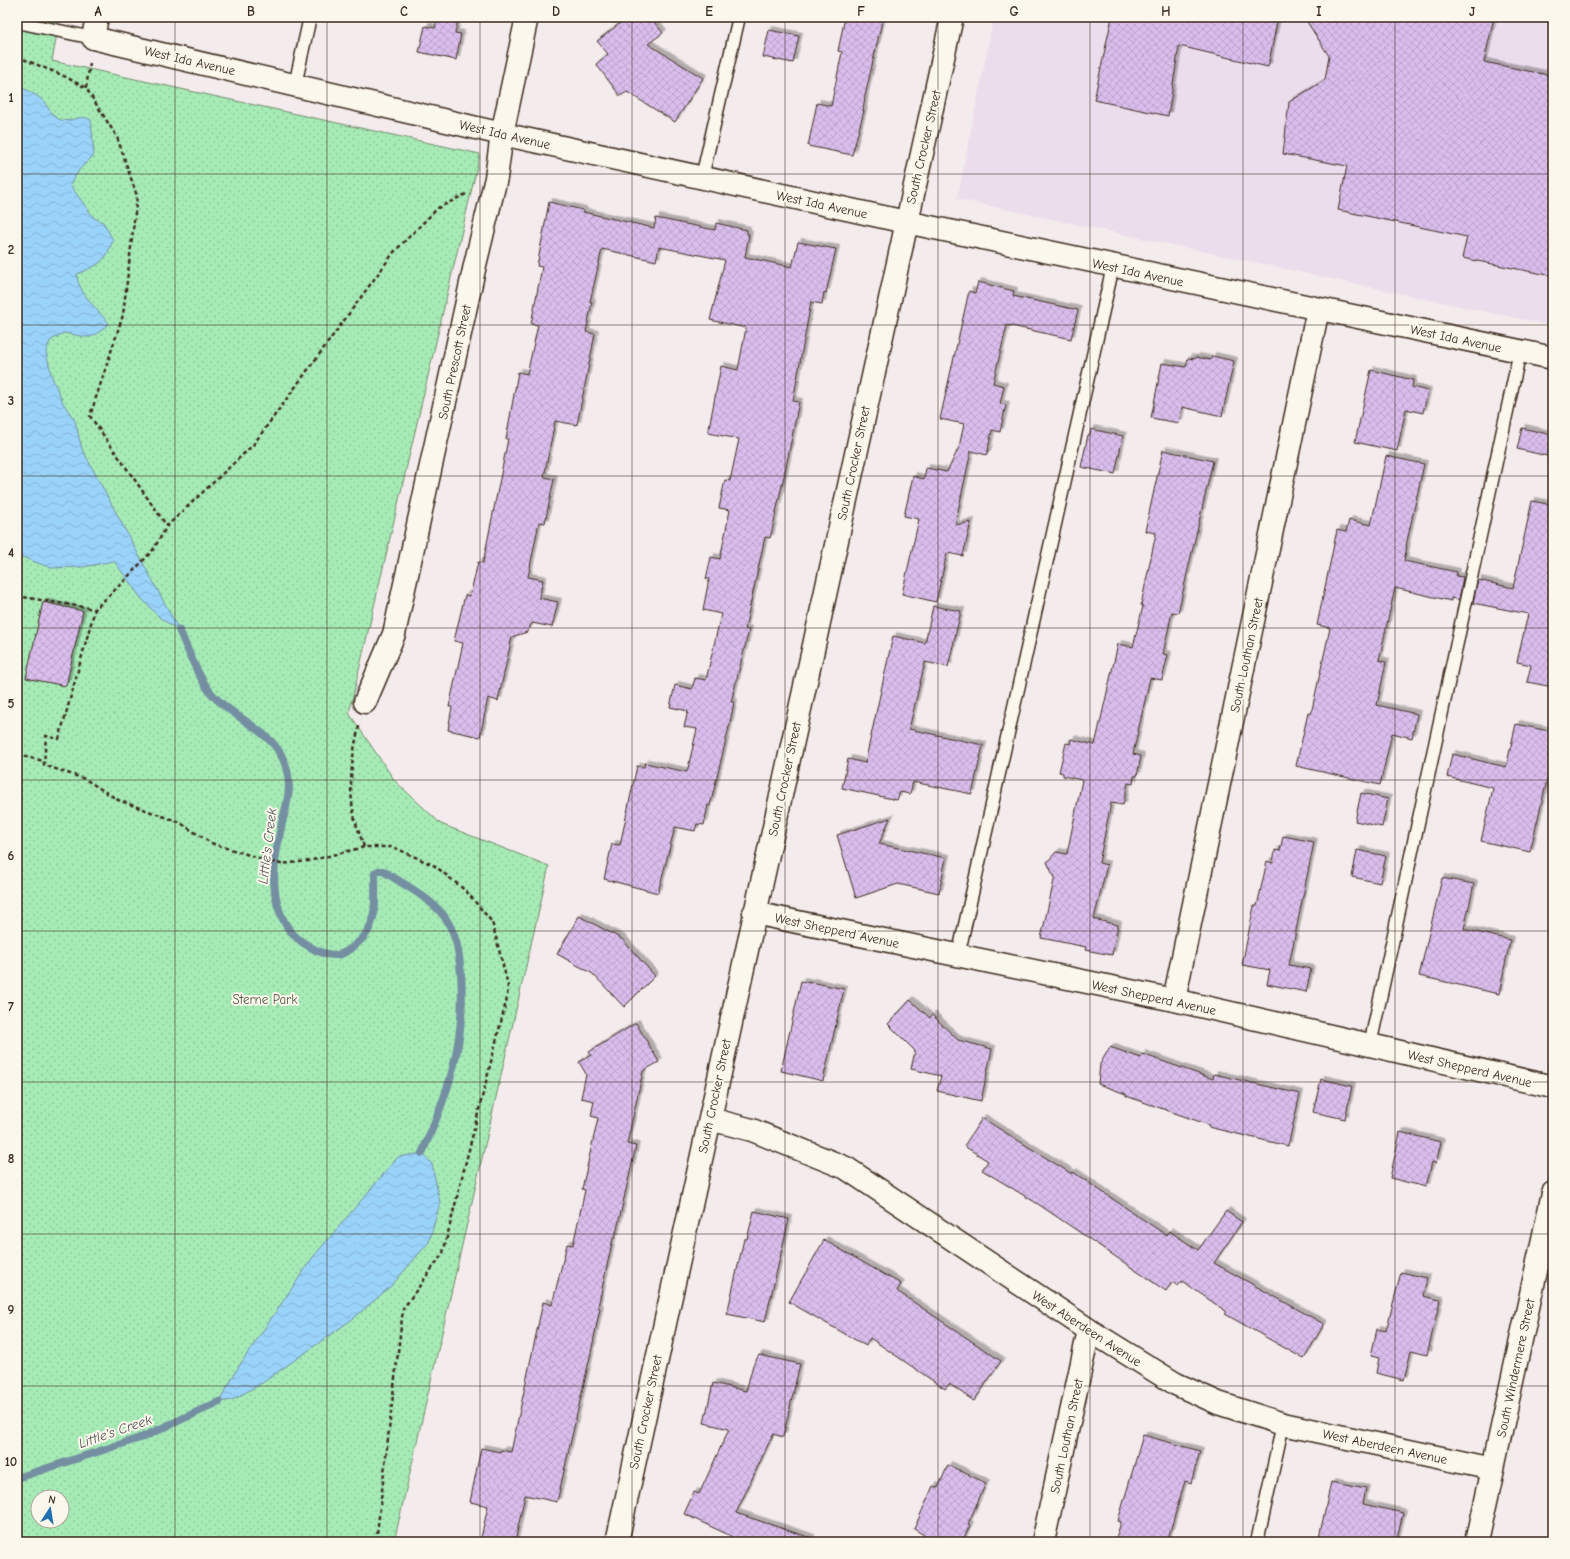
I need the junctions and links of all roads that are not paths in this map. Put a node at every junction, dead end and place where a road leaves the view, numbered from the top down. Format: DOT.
graph roads {
  1 [pos="310,17"];
  2 [pos="528,17"];
  3 [pos="739,17"];
  4 [pos="952,17"];
  5 [pos="17,22"];
  6 [pos="95,27"];
  7 [pos="295,85"];
  8 [pos="502,134"];
  9 [pos="702,177"];
  10 [pos="906,222"];
  11 [pos="1113,266"];
  12 [pos="1318,309"];
  13 [pos="1520,351"];
  14 [pos="1553,358"];
  15 [pos="365,702"];
  16 [pos="754,913"];
  17 [pos="958,956"];
  18 [pos="1174,1000"];
  19 [pos="1370,1044"];
  20 [pos="1553,1087"];
  21 [pos="710,1119"];
  22 [pos="1553,1193"];
  23 [pos="1089,1330"];
  24 [pos="1283,1424"];
  25 [pos="1493,1469"];
  26 [pos="617,1542"];
  27 [pos="1043,1542"];
  28 [pos="1257,1542"];
  29 [pos="1477,1542"];
  1 -- 7 [label="lane"];
  2 -- 8 [label="street, South Prescott Street"];
  3 -- 9 [label="lane"];
  4 -- 10 [label="street, South Crocker Street"];
  5 -- 6 [label="lane"];
  6 -- 7 [label="street, West Ida Avenue"];
  7 -- 8 [label="street, West Ida Avenue"];
  8 -- 9 [label="street, West Ida Avenue"];
  8 -- 15 [label="street, South Prescott Street"];
  9 -- 10 [label="street, West Ida Avenue"];
  10 -- 11 [label="street, West Ida Avenue"];
  10 -- 16 [label="street, South Crocker Street"];
  11 -- 12 [label="street, West Ida Avenue"];
  11 -- 17 [label="lane"];
  12 -- 13 [label="street, West Ida Avenue"];
  12 -- 18 [label="street, South Louthan Street"];
  13 -- 14 [label="street, West Ida Avenue"];
  13 -- 19 [label="lane"];
  16 -- 17 [label="street, West Shepperd Avenue"];
  16 -- 21 [label="street, South Crocker Street"];
  17 -- 18 [label="street, West Shepperd Avenue"];
  18 -- 19 [label="street, West Shepperd Avenue"];
  19 -- 20 [label="street, West Shepperd Avenue"];
  21 -- 23 [label="street, West Aberdeen Avenue"];
  21 -- 26 [label="street, South Crocker Street"];
  22 -- 25 [label="street, South Windermere Street"];
  23 -- 24 [label="street, West Aberdeen Avenue"];
  23 -- 27 [label="street, South Louthan Street"];
  24 -- 25 [label="street, West Aberdeen Avenue"];
  24 -- 28 [label="lane"];
  25 -- 29 [label="street, South Windermere Street"];
}
